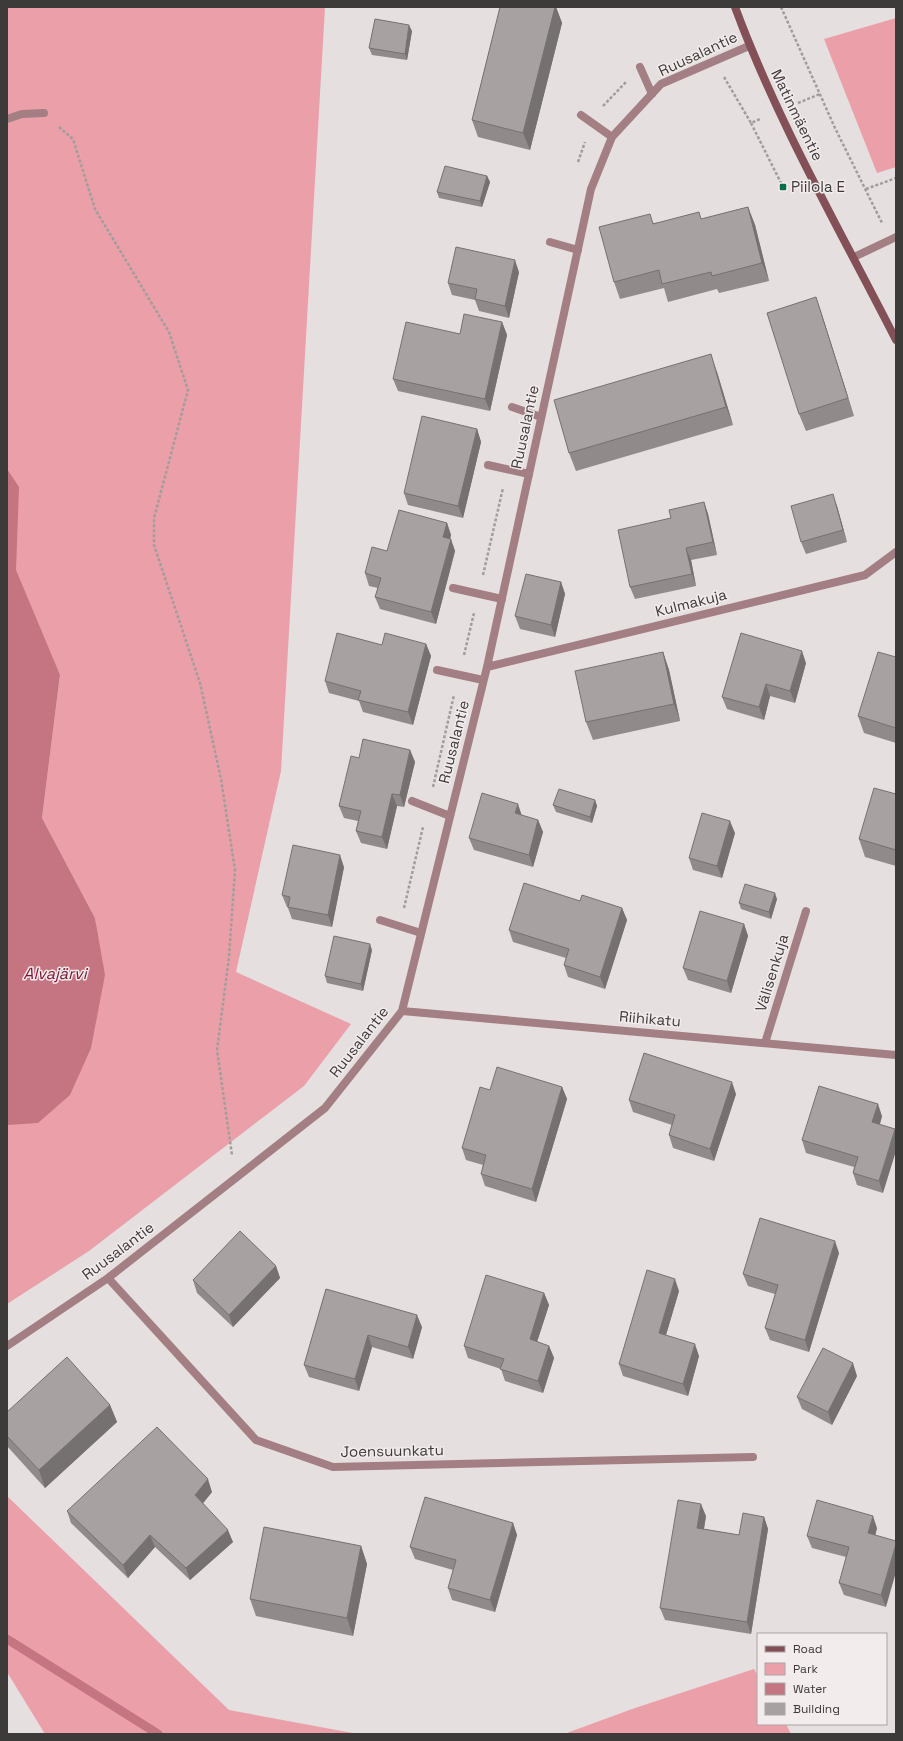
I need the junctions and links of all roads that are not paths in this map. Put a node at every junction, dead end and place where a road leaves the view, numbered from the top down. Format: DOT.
graph roads {
  1 [pos="734,7"];
  2 [pos="749,46"];
  3 [pos="641,69"];
  4 [pos="652,94"];
  5 [pos="44,113"];
  6 [pos="581,116"];
  7 [pos="7,120"];
  8 [pos="612,137"];
  9 [pos="893,238"];
  10 [pos="550,242"];
  11 [pos="578,250"];
  12 [pos="854,257"];
  13 [pos="896,340"];
  14 [pos="512,407"];
  15 [pos="541,416"];
  16 [pos="488,465"];
  17 [pos="529,474"];
  18 [pos="896,552"];
  19 [pos="453,588"];
  20 [pos="502,599"];
  21 [pos="487,667"];
  22 [pos="437,670"];
  23 [pos="484,680"];
  24 [pos="412,801"];
  25 [pos="450,816"];
  26 [pos="806,911"];
  27 [pos="380,920"];
  28 [pos="421,933"];
  29 [pos="402,1010"];
  30 [pos="764,1043"];
  31 [pos="896,1055"];
  32 [pos="108,1278"];
  33 [pos="7,1346"];
  34 [pos="753,1457"];
  1 -- 2 [label="main road, Matinmäentie"];
  2 -- 4 [label="street, Ruusalantie"];
  2 -- 12 [label="main road, Matinmäentie"];
  3 -- 4 [label="street"];
  4 -- 8 [label="street, Ruusalantie"];
  5 -- 7 [label="street"];
  6 -- 8 [label="street"];
  8 -- 11 [label="street, Ruusalantie"];
  9 -- 12 [label="street"];
  10 -- 11 [label="street"];
  11 -- 15 [label="street, Ruusalantie"];
  12 -- 13 [label="main road, Matinmäentie"];
  14 -- 15 [label="street"];
  15 -- 17 [label="street, Ruusalantie"];
  16 -- 17 [label="street"];
  17 -- 20 [label="street, Ruusalantie"];
  18 -- 21 [label="street, Kulmakuja"];
  19 -- 20 [label="street"];
  20 -- 21 [label="street, Ruusalantie"];
  21 -- 23 [label="street, Ruusalantie"];
  22 -- 23 [label="street"];
  23 -- 25 [label="street, Ruusalantie"];
  24 -- 25 [label="street"];
  25 -- 28 [label="street, Ruusalantie"];
  26 -- 30 [label="street, Välisenkuja"];
  27 -- 28 [label="street"];
  28 -- 29 [label="street, Ruusalantie"];
  29 -- 30 [label="street, Riihikatu"];
  29 -- 32 [label="street, Ruusalantie"];
  30 -- 31 [label="street, Riihikatu"];
  32 -- 33 [label="street, Ruusalantie"];
  32 -- 34 [label="street, Joensuunkatu"];
}
